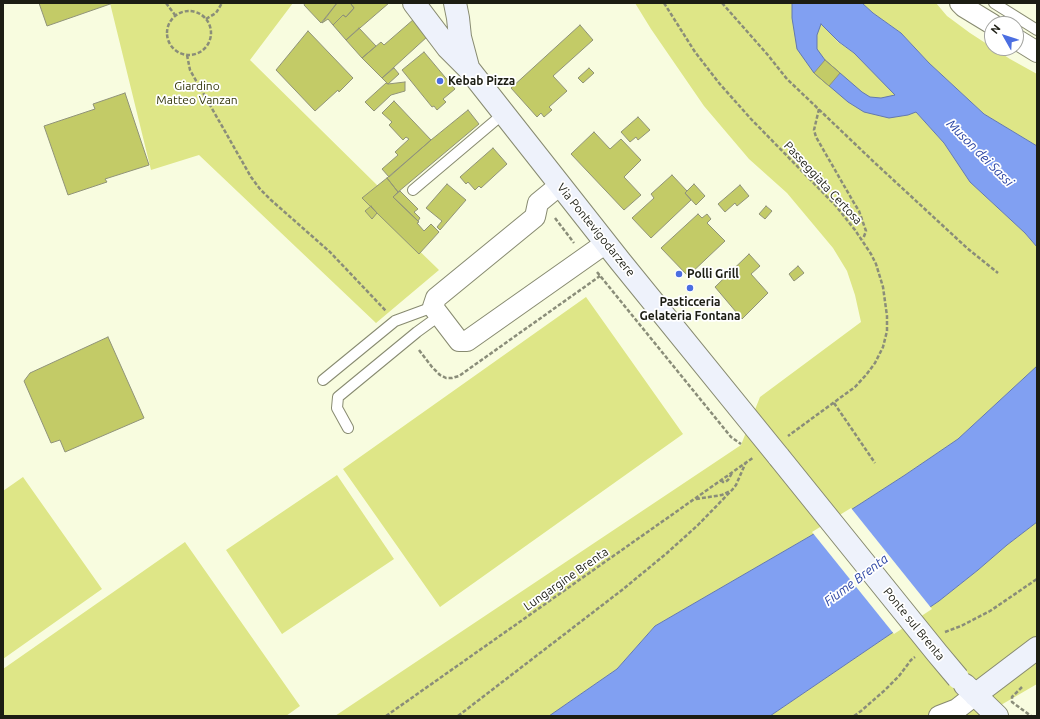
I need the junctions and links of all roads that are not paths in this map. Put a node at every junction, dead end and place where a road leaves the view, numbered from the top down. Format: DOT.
graph roads {
  1 [pos="414,3"];
  2 [pos="443,3"];
  3 [pos="455,3"];
  4 [pos="960,3"];
  5 [pos="994,3"];
  6 [pos="984,19"];
  7 [pos="1037,30"];
  8 [pos="460,38"];
  9 [pos="1024,44"];
  10 [pos="1037,52"];
  11 [pos="468,68"];
  12 [pos="503,114"];
  13 [pos="560,185"];
  14 [pos="412,190"];
  15 [pos="606,243"];
  16 [pos="436,312"];
  17 [pos="323,380"];
  18 [pos="348,428"];
  19 [pos="779,457"];
  20 [pos="1037,648"];
  21 [pos="975,695"];
  22 [pos="939,716"];
  23 [pos="996,716"];
  1 -- 11 [label="main road, Via Pontevigodarzere"];
  2 -- 8 [label="main road"];
  3 -- 8 [label="main road"];
  4 -- 6 [label="street"];
  5 -- 7 [label="lane"];
  8 -- 11 [label="main road"];
  9 -- 10 [label="street"];
  11 -- 12 [label="main road, Via Pontevigodarzere"];
  12 -- 13 [label="main road, Via Pontevigodarzere"];
  12 -- 14 [label="lane"];
  13 -- 15 [label="main road, Via Pontevigodarzere"];
  13 -- 16 [label="street"];
  15 -- 16 [label="street"];
  15 -- 19 [label="main road, Via Pontevigodarzere"];
  16 -- 17 [label="lane"];
  16 -- 18 [label="lane"];
  19 -- 21 [label="main road, Ponte sul Brenta, bridge"];
  20 -- 21 [label="main road"];
  21 -- 22 [label="street"];
  21 -- 23 [label="main road"];
}
